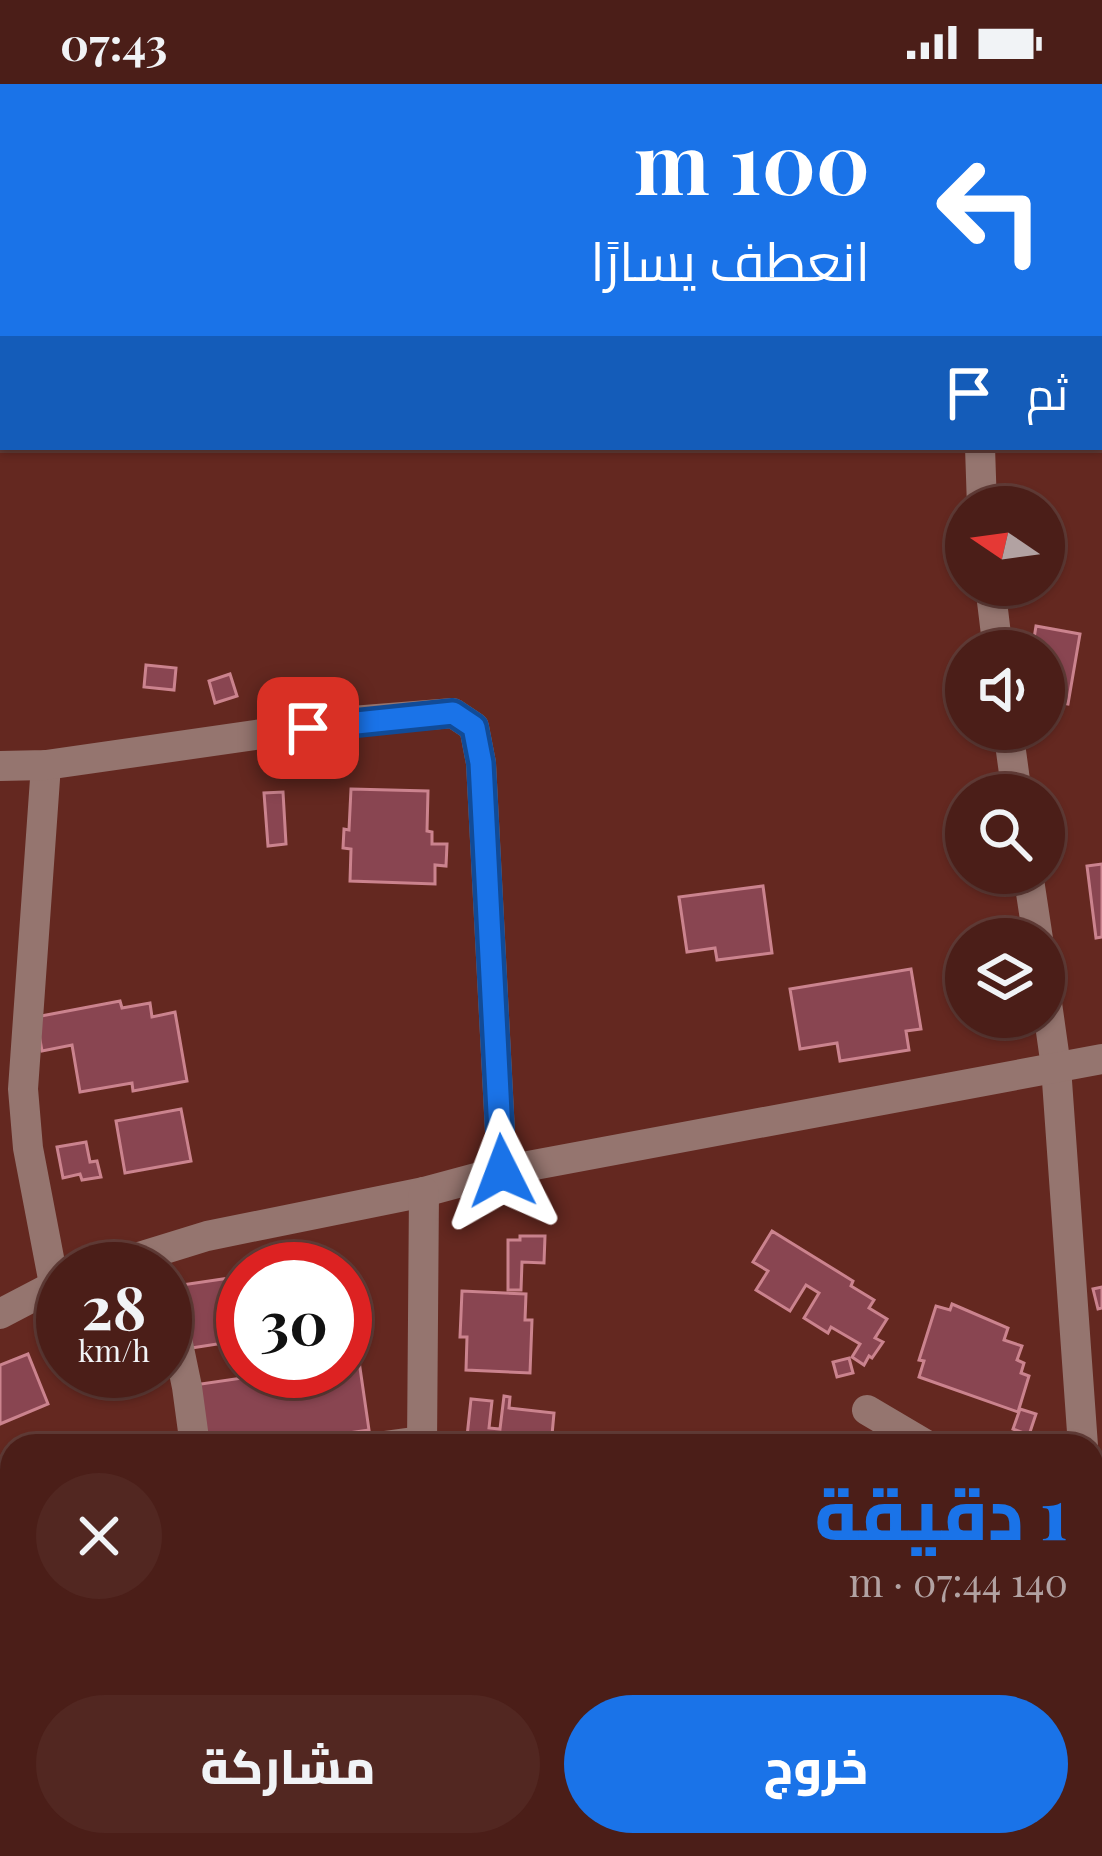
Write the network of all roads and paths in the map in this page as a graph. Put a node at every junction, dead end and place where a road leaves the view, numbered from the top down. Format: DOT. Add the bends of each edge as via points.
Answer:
graph roads {
  1 [pos="980,450"];
  2 [pos="981,486"];
  3 [pos="0,766"];
  4 [pos="46,766"];
  5 [pos="1052,1038"];
  6 [pos="1102,1059"];
  7 [pos="1056,1067"];
  8 [pos="502,1171"];
  9 [pos="424,1192"];
  10 [pos="49,1242"];
  11 [pos="192,1244"];
  12 [pos="36,1294"];
  13 [pos="0,1314"];
  14 [pos="189,1398"];
  15 [pos="866,1410"];
  16 [pos="194,1434"];
  17 [pos="422,1434"];
  18 [pos="907,1434"];
  19 [pos="1083,1434"];
  1 -- 2 [label="street"];
  3 -- 4 [label="street"];
  4 -- 8 [label="street" via="352,721 453,713 474,727"];
  4 -- 10 [label="street" via="23,1089"];
  5 -- 7 [label="street"];
  6 -- 7 [label="street"];
  7 -- 8 [label="street"];
  7 -- 19 [label="street"];
  8 -- 9 [label="street"];
  9 -- 11 [label="street"];
  9 -- 17 [label="street"];
  12 -- 13 [label="street"];
  14 -- 16 [label="street"];
  15 -- 18 [label="street"];
}
